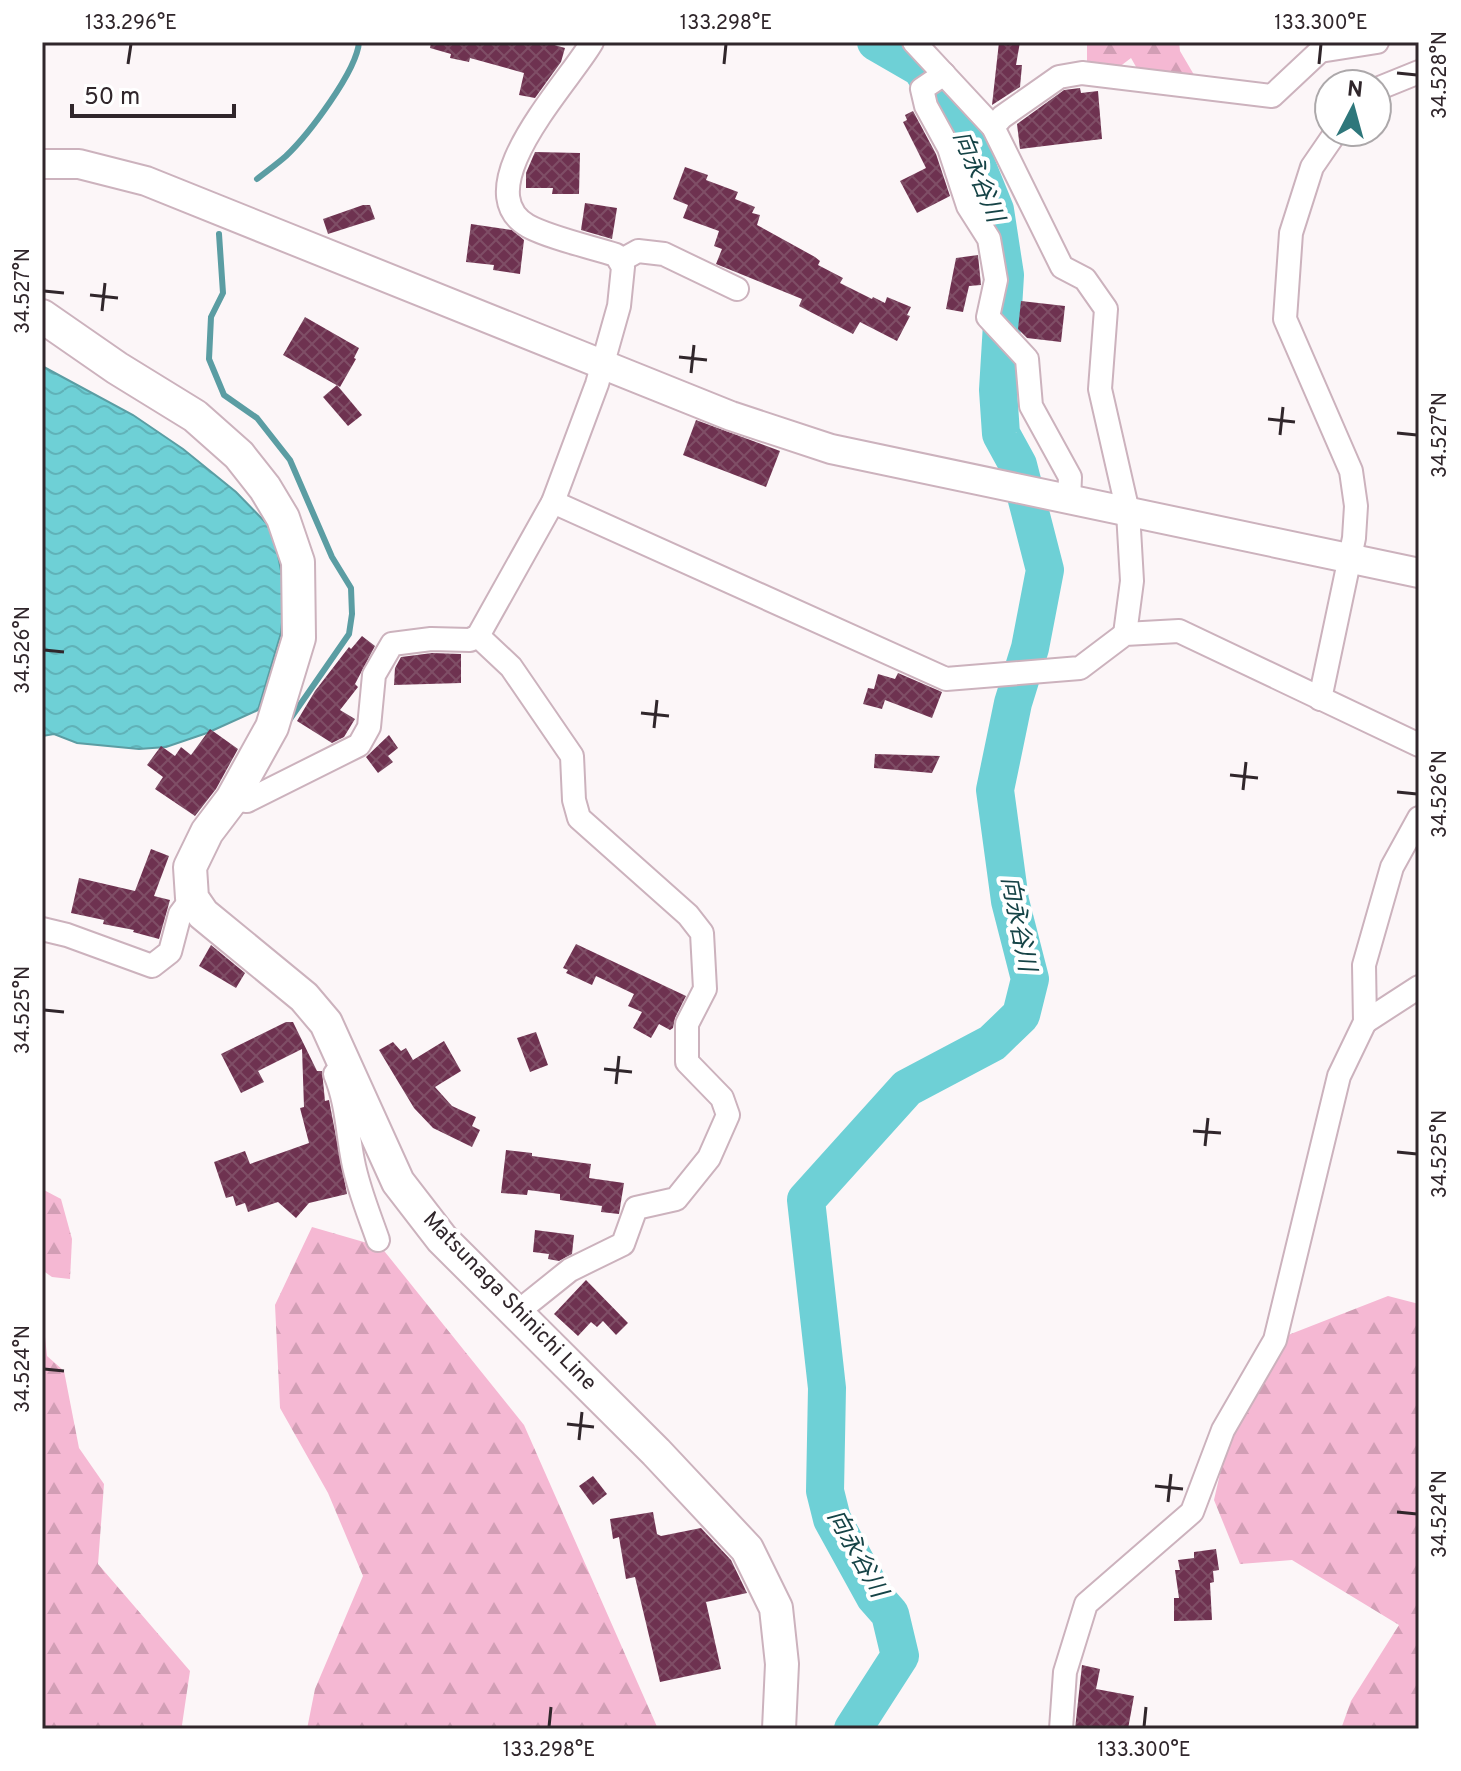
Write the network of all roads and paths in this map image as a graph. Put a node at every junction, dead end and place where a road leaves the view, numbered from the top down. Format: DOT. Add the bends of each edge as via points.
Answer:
graph roads {
  1 [pos="592,42"];
  2 [pos="914,42"];
  3 [pos="1377,42"];
  4 [pos="1419,72"];
  5 [pos="944,74"];
  6 [pos="1393,83"];
  7 [pos="993,127"];
  8 [pos="1325,148"];
  9 [pos="42,164"];
  10 [pos="620,261"];
  11 [pos="737,289"];
  12 [pos="42,316"];
  13 [pos="603,364"];
  14 [pos="1065,500"];
  15 [pos="553,502"];
  16 [pos="1128,512"];
  17 [pos="1349,559"];
  18 [pos="1419,573"];
  19 [pos="1125,634"];
  20 [pos="478,636"];
  21 [pos="1320,699"];
  22 [pos="1419,745"];
  23 [pos="232,799"];
  24 [pos="1419,818"];
  25 [pos="192,898"];
  26 [pos="42,929"];
  27 [pos="1419,987"];
  28 [pos="309,1004"];
  29 [pos="1365,1022"];
  30 [pos="378,1240"];
  31 [pos="515,1314"];
  32 [pos="779,1729"];
  33 [pos="1061,1729"];
  1 -- 10 [label="street" via="522,142 508,193 516,216 530,227 616,255"];
  2 -- 5 [label="street"];
  3 -- 7 [label="street" via="1320,51 1272,96 1082,73 1059,77"];
  4 -- 6 [label="street"];
  5 -- 7 [label="street"];
  5 -- 14 [label="street" via="922,89 926,106 949,148 968,206 989,239 996,280 988,317 1027,359 1031,406 1070,477"];
  7 -- 16 [label="street" via="1062,267 1085,279 1106,309 1100,389"];
  8 -- 17 [label="street" via="1312,167 1291,233 1285,319 1351,471 1356,506"];
  9 -- 13 [label="street" via="79,164 146,181"];
  10 -- 11 [label="street" via="638,251 664,254"];
  10 -- 13 [label="street" via="619,306"];
  12 -- 23 [label="main road" via="195,416 239,455 283,518 298,562 299,638 272,727"];
  13 -- 14 [label="street" via="731,416 831,449"];
  13 -- 15 [label="street"];
  14 -- 16 [label="street"];
  15 -- 19 [label="street" via="946,679 1080,668"];
  15 -- 20 [label="street"];
  16 -- 17 [label="street"];
  16 -- 19 [label="street" via="1132,581"];
  17 -- 18 [label="street"];
  17 -- 21 [label="street"];
  19 -- 21 [label="street" via="1179,631"];
  20 -- 23 [label="street" via="392,644 374,675 369,727 359,745 247,801"];
  20 -- 31 [label="street" via="511,667 572,756 579,818 702,933 705,989 687,1024 687,1062 722,1098 728,1115 709,1158 676,1199 636,1208 623,1244 570,1270"];
  21 -- 22 [label="street"];
  23 -- 25 [label="main road" via="190,867"];
  24 -- 29 [label="street" via="1392,867 1364,965"];
  25 -- 26 [label="street" via="180,914 170,952 152,966"];
  25 -- 28 [label="main road, Matsunaga Shinichi Line" via="203,914"];
  27 -- 29 [label="street"];
  28 -- 30 [label="street" via="303,1011 344,1096 353,1163"];
  28 -- 31 [label="main road, Matsunaga Shinichi Line" via="326,1023 398,1182 442,1239"];
  29 -- 33 [label="street" via="1339,1076 1275,1340 1223,1430 1192,1512 1086,1604 1065,1672"];
  31 -- 32 [label="main road, Matsunaga Shinichi Line" via="747,1549 776,1608 782,1664"];
}
